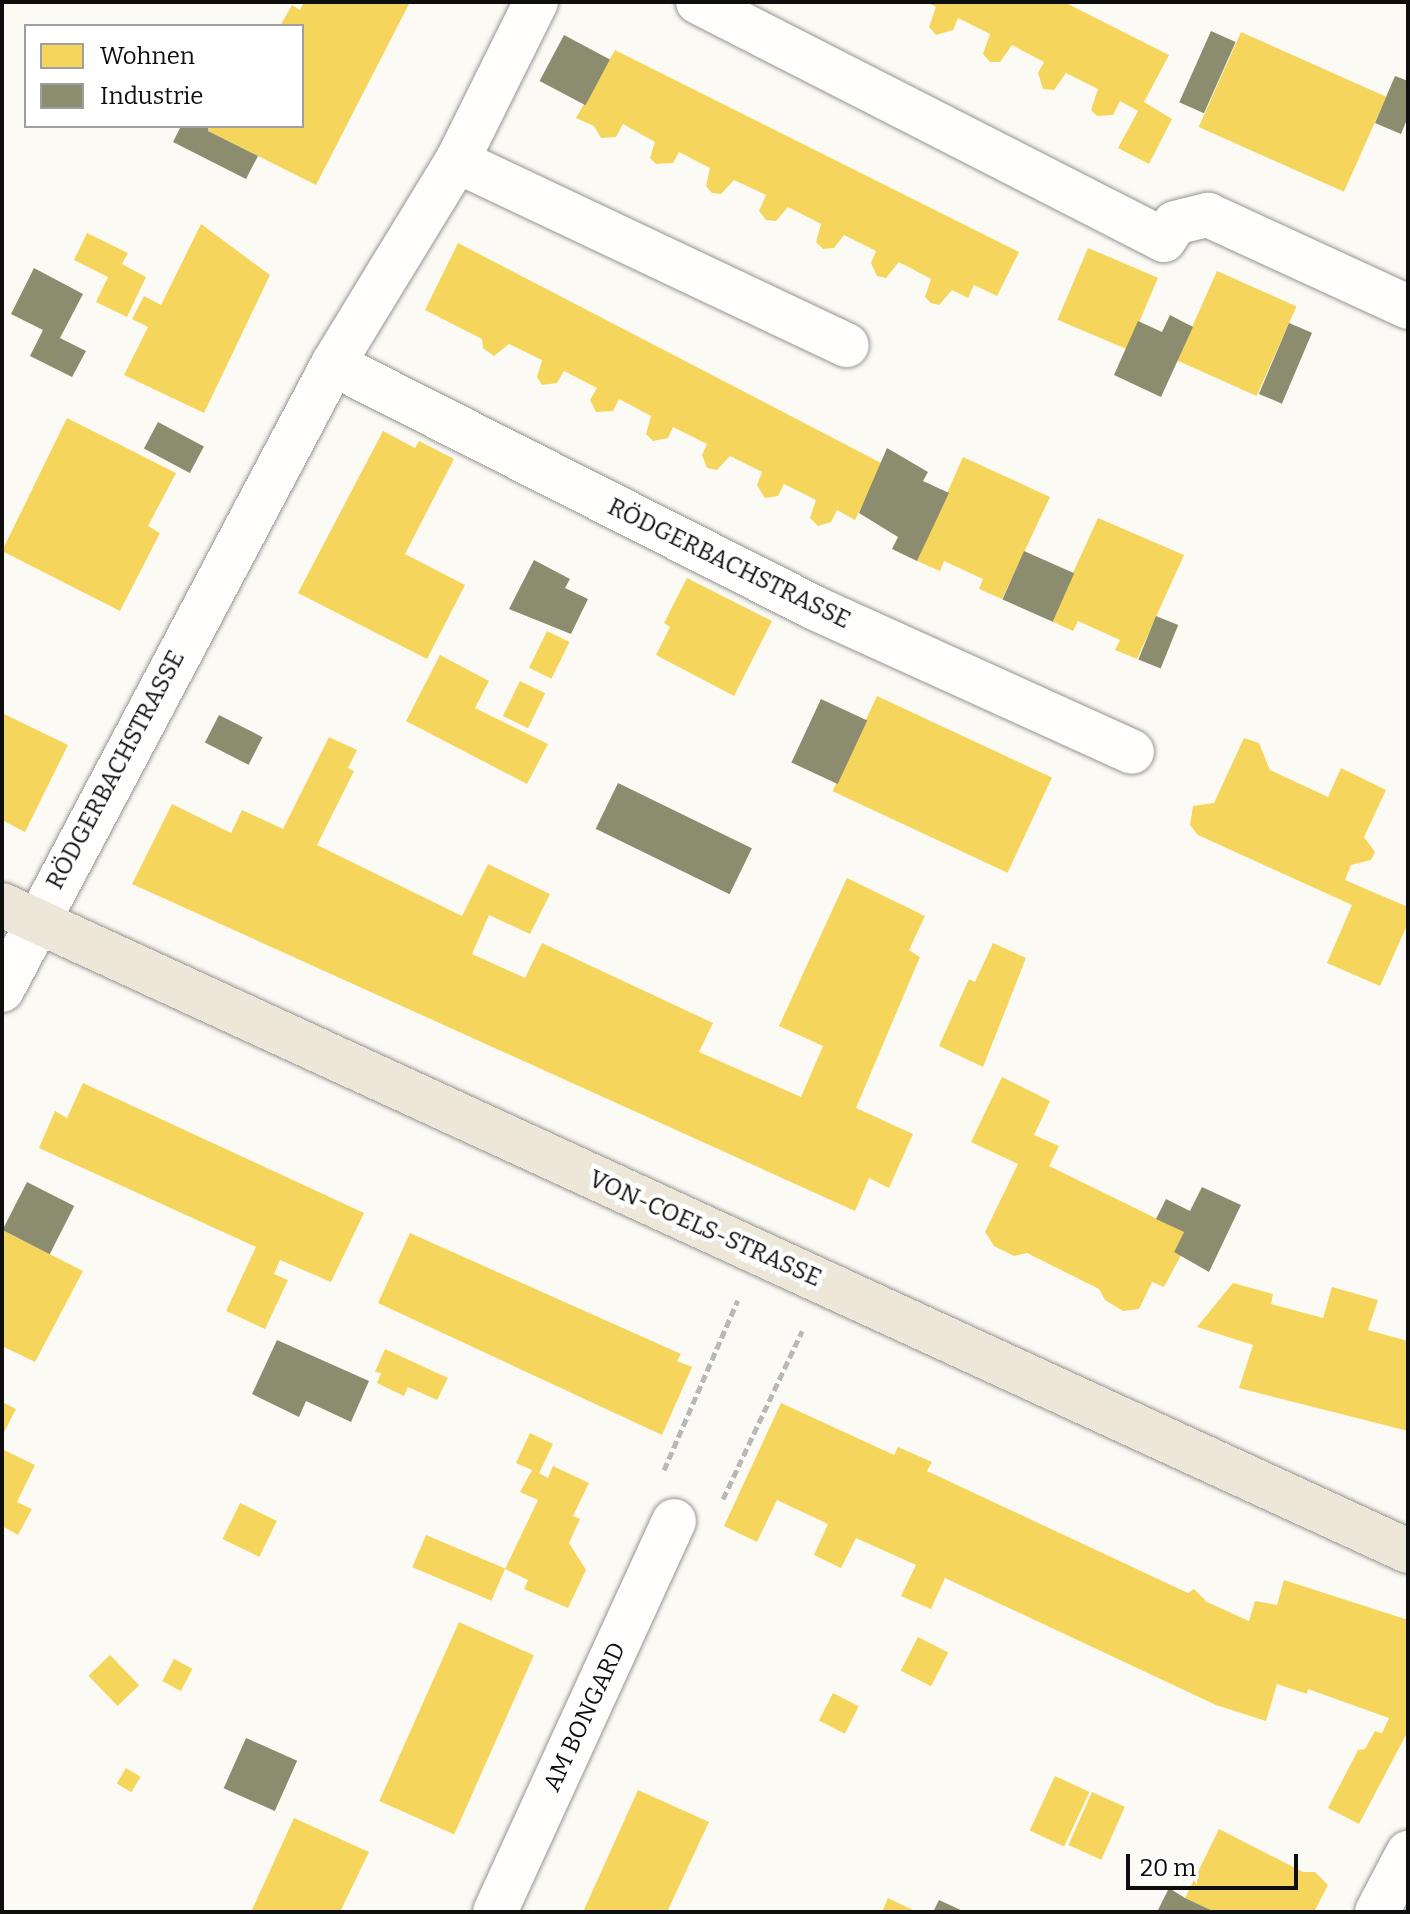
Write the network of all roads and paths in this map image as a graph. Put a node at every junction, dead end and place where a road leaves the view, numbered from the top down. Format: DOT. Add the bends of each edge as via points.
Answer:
graph roads {
  1 [pos="536,2"];
  2 [pos="698,2"];
  3 [pos="457,161"];
  4 [pos="1408,307"];
  5 [pos="847,345"];
  6 [pos="333,364"];
  7 [pos="1132,752"];
  8 [pos="19,913"];
  9 [pos="2,990"];
  10 [pos="758,1255"];
  11 [pos="824,1284"];
  12 [pos="674,1521"];
  13 [pos="1408,1551"];
  14 [pos="1408,1853"];
  15 [pos="495,1912"];
  16 [pos="1377,1912"];
  1 -- 3 [label="street, RÖDGERBACHSTRASSE"];
  2 -- 4 [label="street" via="1164,240 1175,223 1208,215"];
  3 -- 5 [label="street"];
  3 -- 6 [label="street, RÖDGERBACHSTRASSE"];
  6 -- 7 [label="street, RÖDGERBACHSTRASSE" via="815,608"];
  6 -- 8 [label="street, RÖDGERBACHSTRASSE"];
  8 -- 9 [label="street, RÖDGERBACHSTRASSE"];
  8 -- 10 [label="main road, VON-COELS-STRASSE"];
  10 -- 11 [label="main road, VON-COELS-STRASSE"];
  10 -- 12 [label="path" via="657,1486"];
  11 -- 12 [label="path" via="717,1511"];
  11 -- 13 [label="main road, VON-COELS-STRASSE"];
  12 -- 15 [label="street, AM BONGARD"];
  14 -- 16 [label="street"];
}
